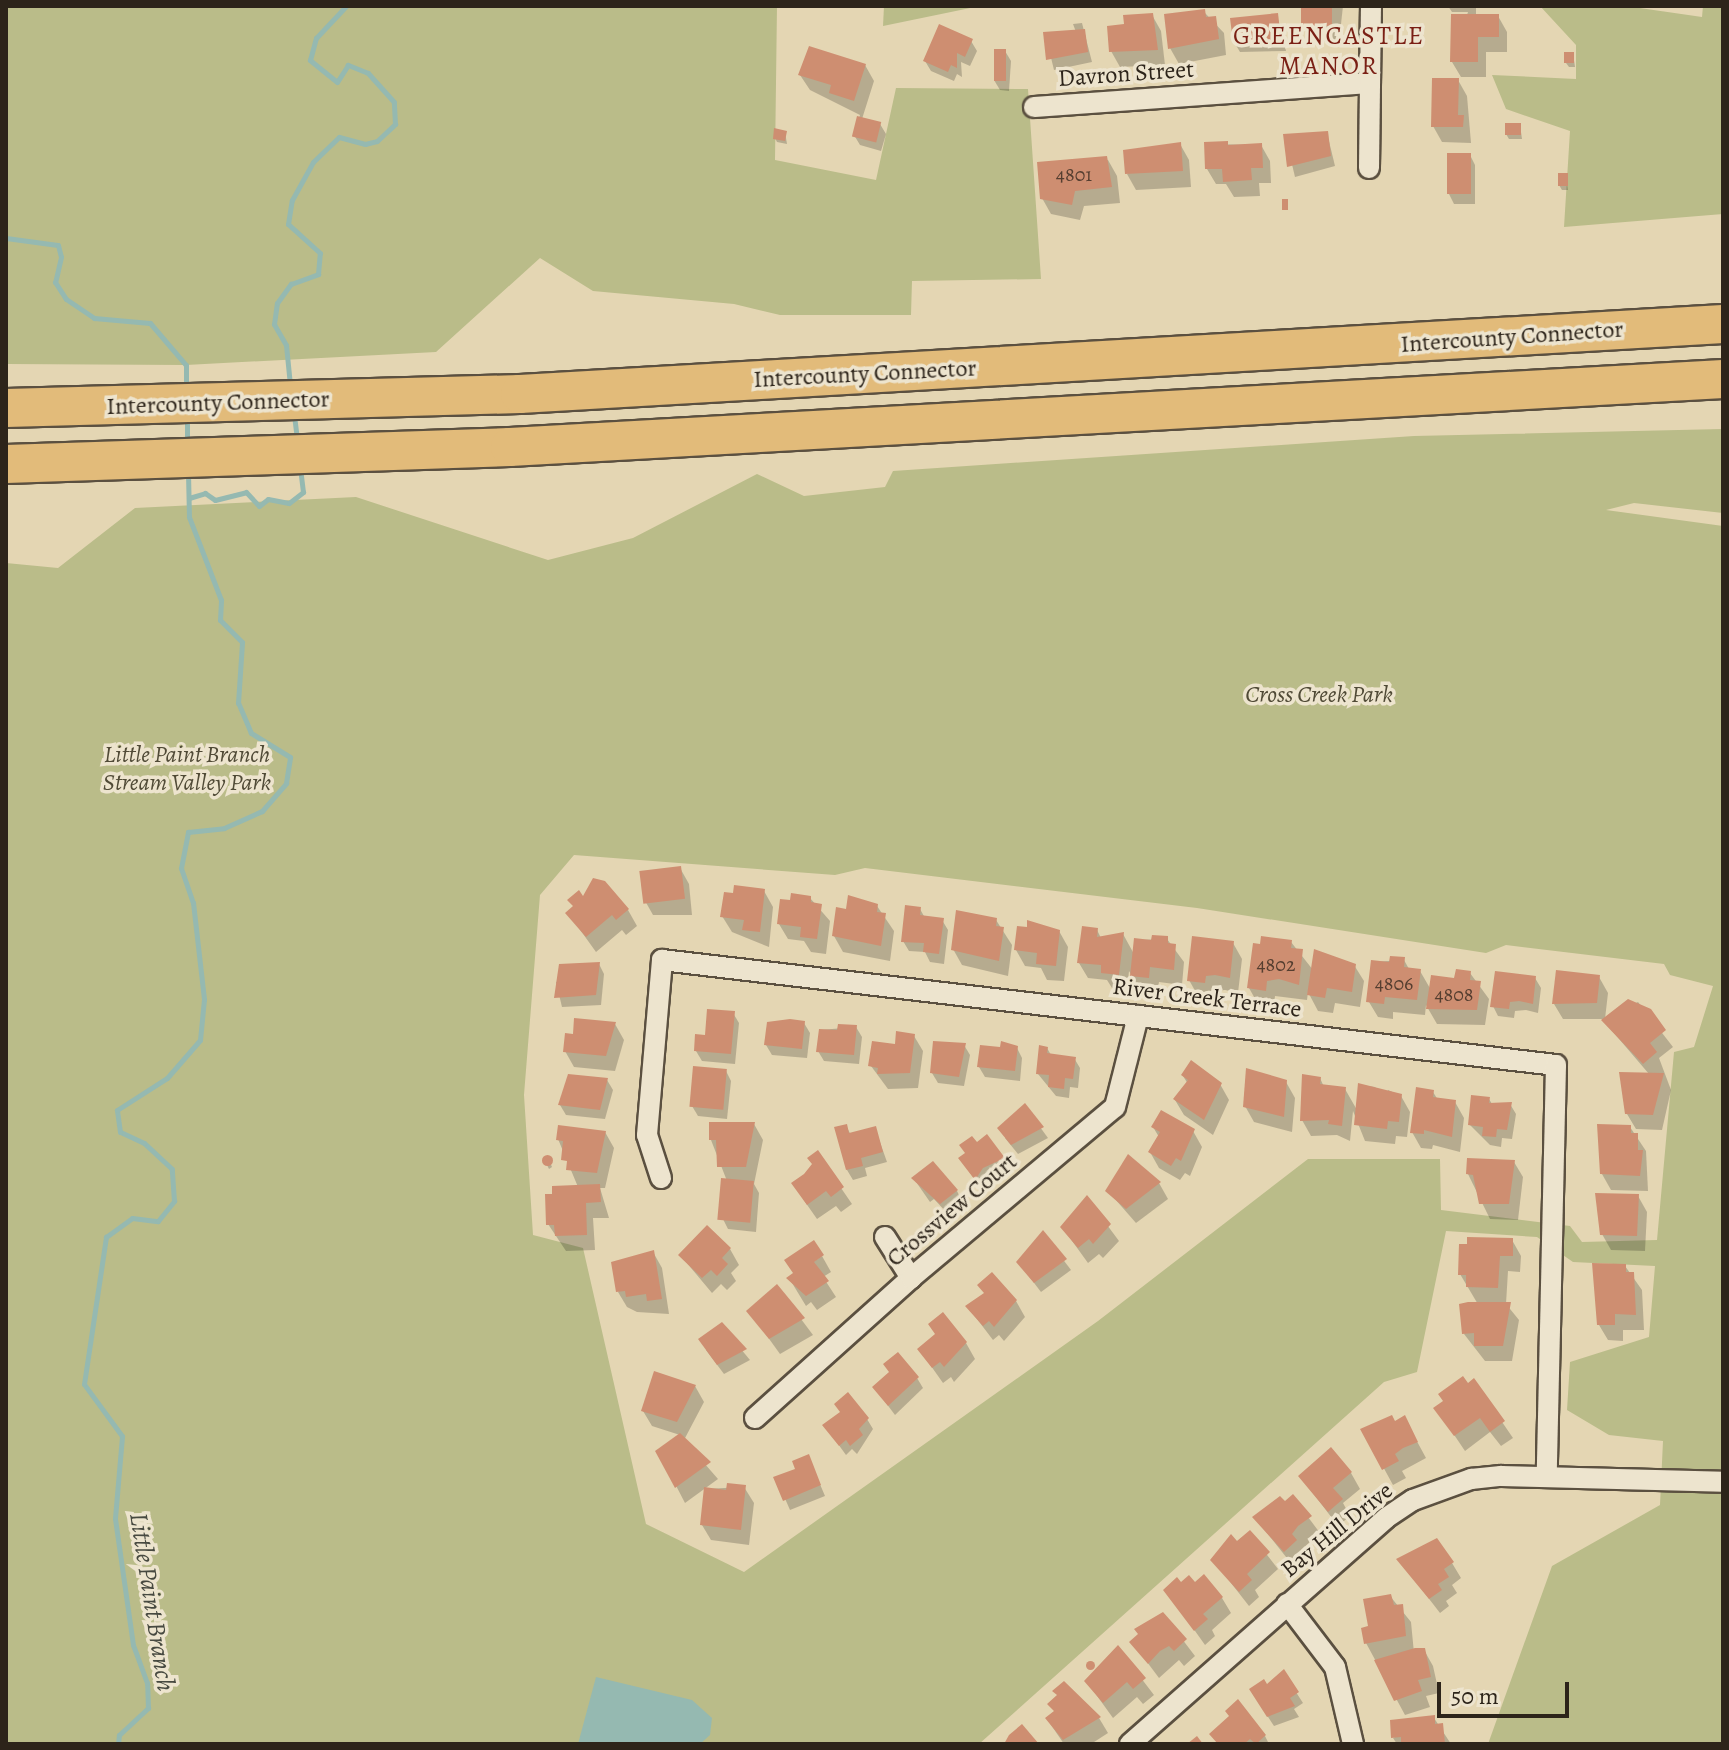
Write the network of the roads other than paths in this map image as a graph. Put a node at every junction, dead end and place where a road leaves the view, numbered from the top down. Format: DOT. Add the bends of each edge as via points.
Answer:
graph roads {
  1 [pos="1371,6"];
  2 [pos="1366,83"];
  3 [pos="1034,107"];
  4 [pos="1369,168"];
  5 [pos="1723,324"];
  6 [pos="1723,379"];
  7 [pos="6,408"];
  8 [pos="6,464"];
  9 [pos="1138,1016"];
  10 [pos="661,1178"];
  11 [pos="885,1237"];
  12 [pos="911,1278"];
  13 [pos="755,1418"];
  14 [pos="1547,1475"];
  15 [pos="1723,1482"];
  16 [pos="1287,1604"];
  17 [pos="1130,1744"];
  18 [pos="1353,1744"];
  1 -- 2 [label="street"];
  2 -- 3 [label="street, Davron Street"];
  2 -- 4 [label="street"];
  5 -- 7 [label="highway, Intercounty Connector" via="520,394"];
  6 -- 8 [label="highway" via="510,447"];
  9 -- 10 [label="street, River Creek Terrace" via="662,960 647,1135"];
  9 -- 12 [label="street, Crossview Court" via="1115,1107"];
  9 -- 14 [label="street, River Creek Terrace" via="1556,1065"];
  11 -- 12 [label="street"];
  12 -- 13 [label="street, Crossview Court"];
  14 -- 15 [label="street, Bay Hill Drive"];
  14 -- 16 [label="street, Bay Hill Drive" via="1471,1479 1413,1500"];
  16 -- 17 [label="street, Bay Hill Drive"];
  16 -- 18 [label="street" via="1335,1667"];
}
